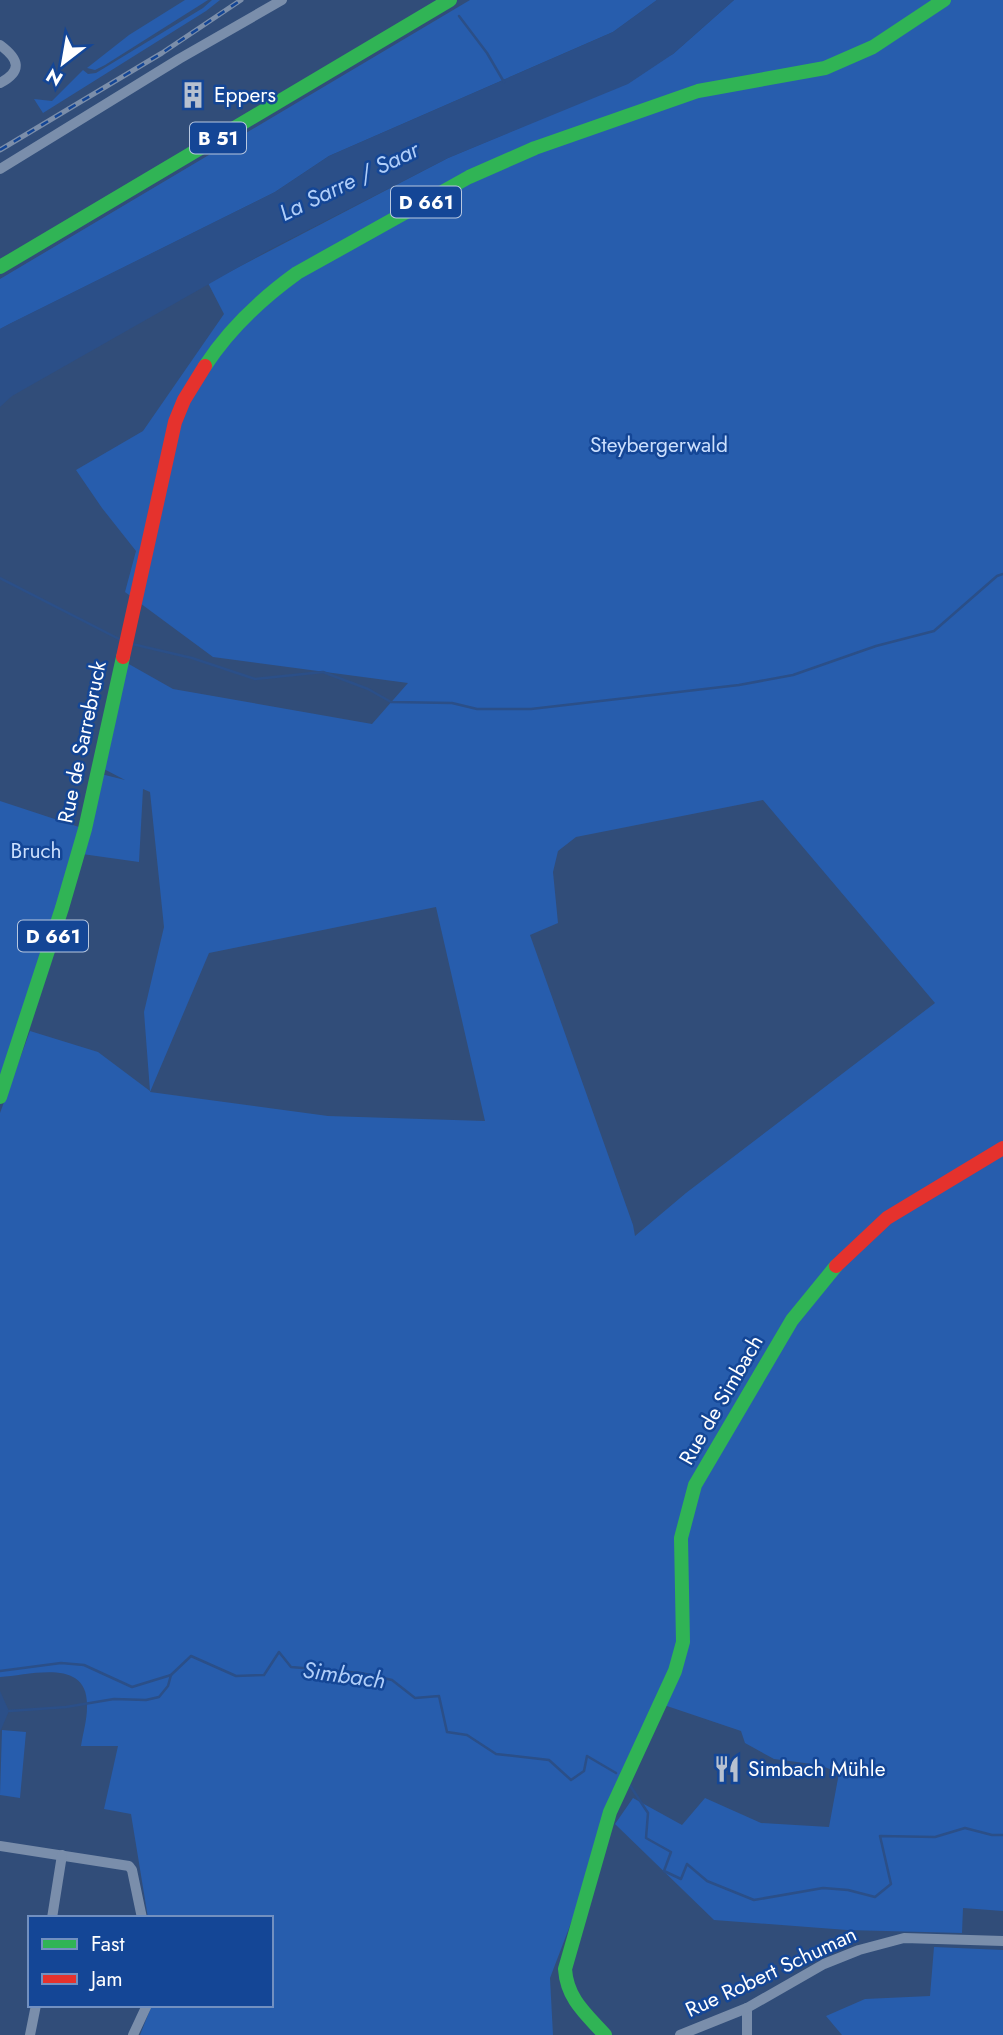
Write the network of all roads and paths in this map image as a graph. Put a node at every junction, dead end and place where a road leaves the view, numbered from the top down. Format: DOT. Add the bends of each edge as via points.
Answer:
graph roads {
  1 [pos="282,0"];
  2 [pos="944,0"];
  3 [pos="444,4"];
  4 [pos="0,45"];
  5 [pos="0,83"];
  6 [pos="0,169"];
  7 [pos="0,267"];
  8 [pos="0,1097"];
  9 [pos="1003,1148"];
  10 [pos="0,1846"];
  11 [pos="62,1855"];
  12 [pos="52,1916"];
  13 [pos="142,1916"];
  14 [pos="1003,1941"];
  15 [pos="36,2007"];
  16 [pos="146,2007"];
  17 [pos="747,2008"];
  18 [pos="30,2035"];
  19 [pos="134,2035"];
  20 [pos="605,2035"];
  21 [pos="680,2035"];
  22 [pos="747,2035"];
  1 -- 6 [label="street"];
  2 -- 8 [label="main road, Rue de Sarrebruck / D 661" via="873,47 825,68 698,91 500,162 316,262 269,293 223,343 189,391 171,435 85,829"];
  3 -- 7 [label="main road, B 51"];
  4 -- 5 [label="street" via="16,65 14,73"];
  9 -- 20 [label="main road, Rue de Simbach" via="887,1218 827,1275 792,1320 695,1485 681,1538 683,1642 660,1706 610,1812 565,1969 567,1991"];
  10 -- 11 [label="street"];
  11 -- 12 [label="street"];
  11 -- 13 [label="street" via="129,1866"];
  14 -- 17 [label="street, Rue Robert Schuman" via="904,1938 881,1944 824,1964"];
  15 -- 18 [label="street"];
  16 -- 19 [label="street"];
  17 -- 21 [label="street, Rue Robert Schuman"];
  17 -- 22 [label="street"];
}
